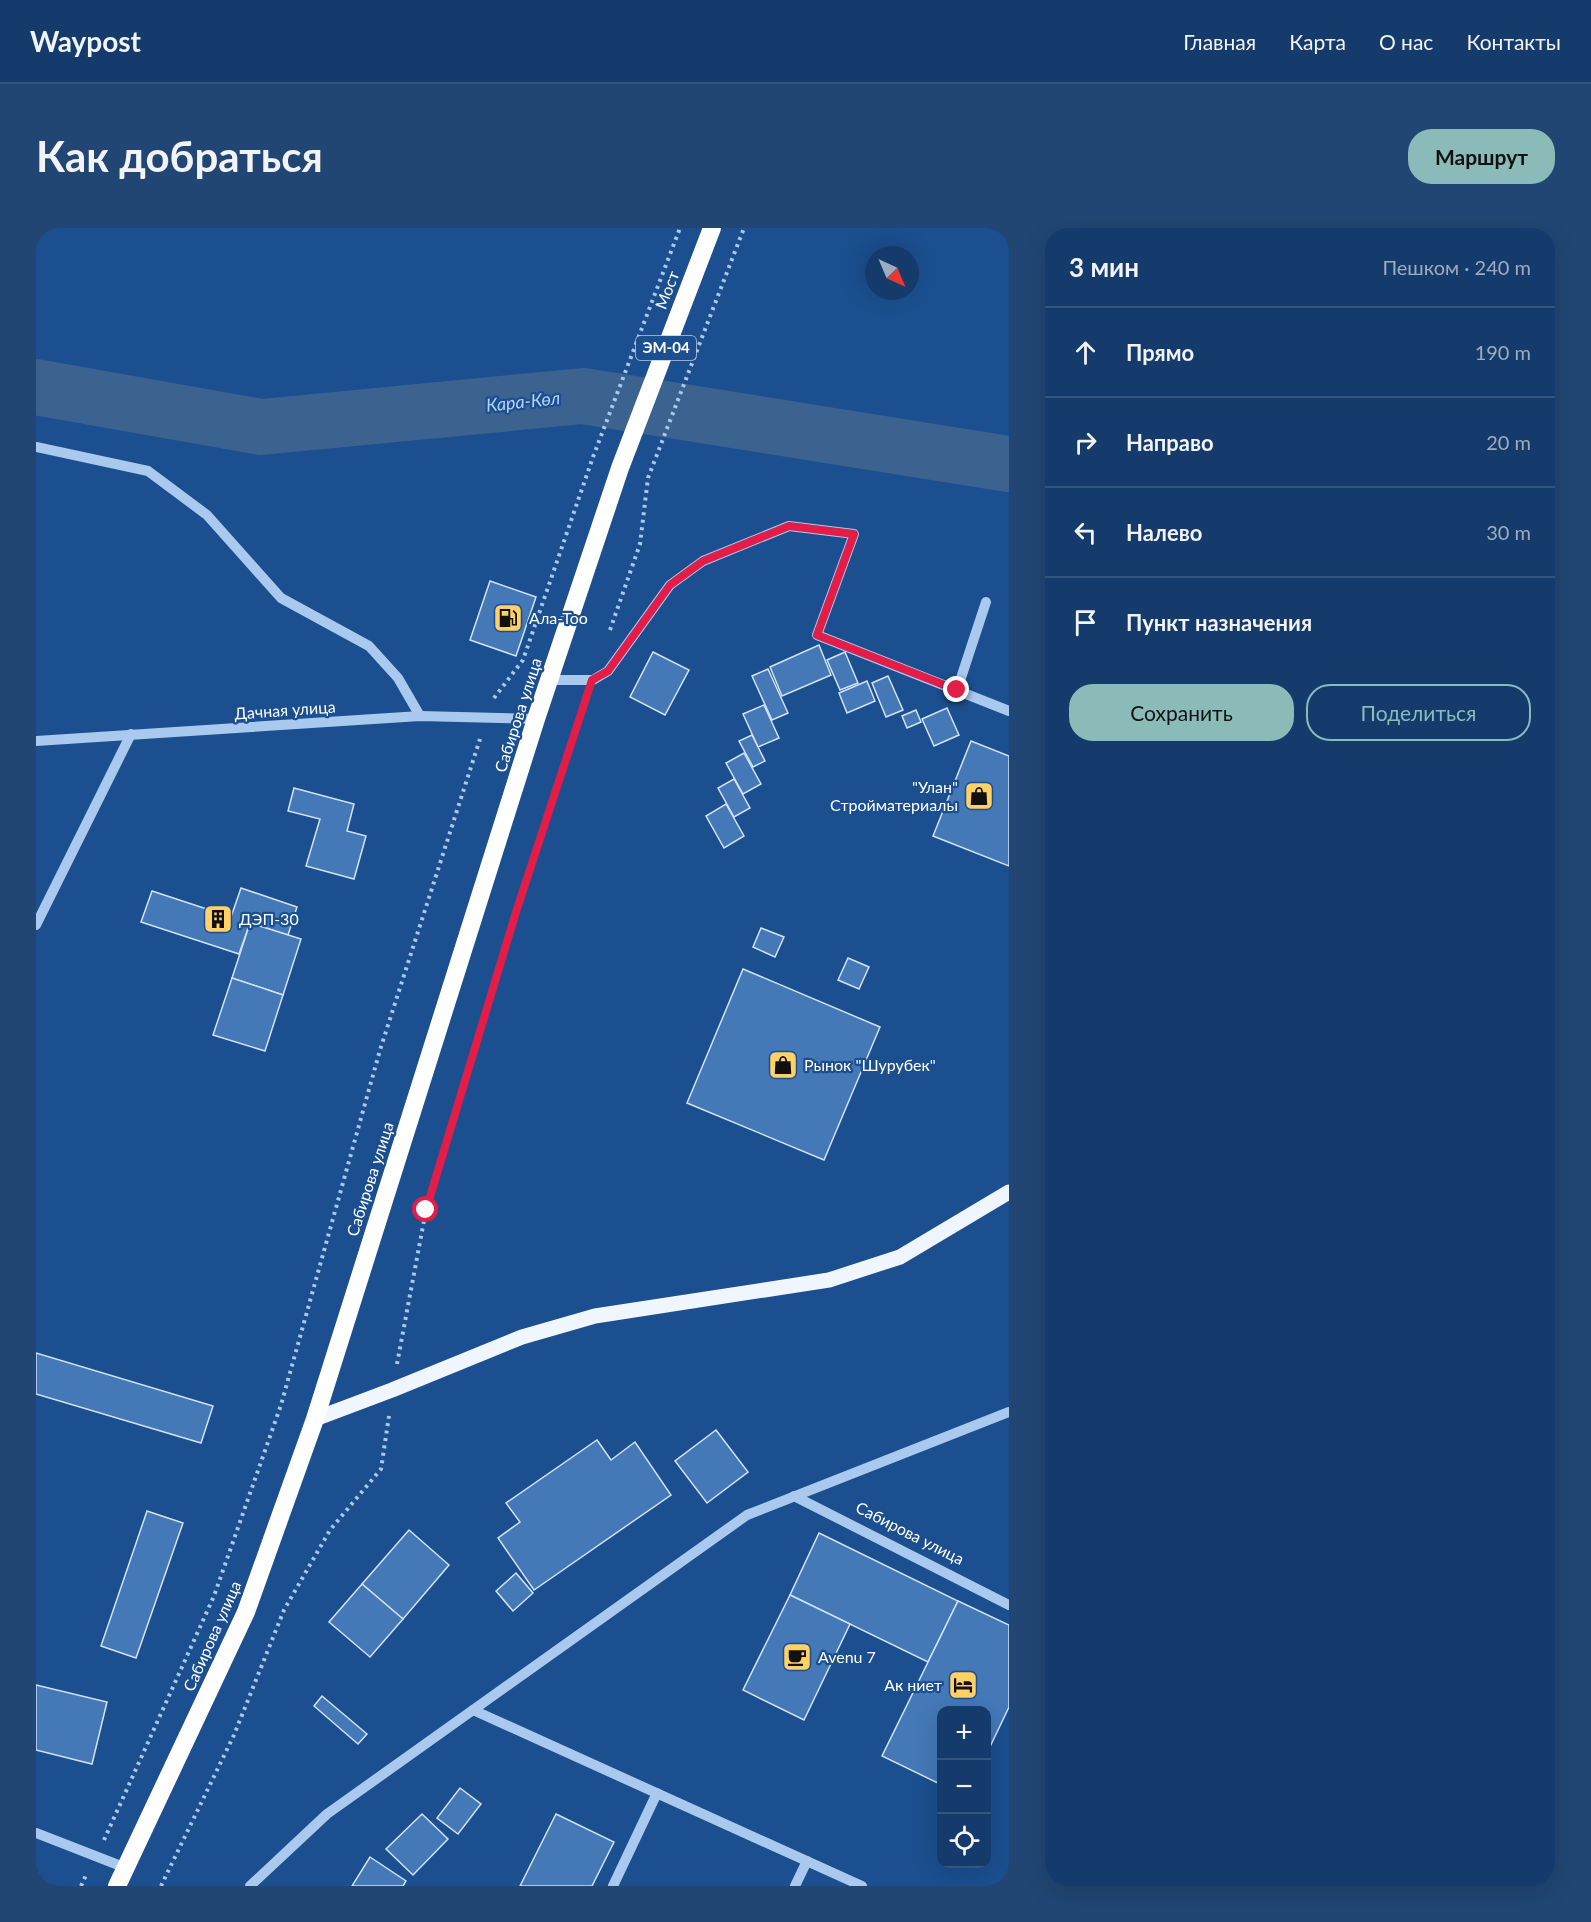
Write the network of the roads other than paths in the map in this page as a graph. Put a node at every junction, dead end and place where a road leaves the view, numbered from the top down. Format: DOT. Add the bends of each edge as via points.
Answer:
graph roads {
  1 [pos="712,228"];
  2 [pos="36,447"];
  3 [pos="620,468"];
  4 [pos="986,603"];
  5 [pos="550,680"];
  6 [pos="957,690"];
  7 [pos="1009,711"];
  8 [pos="420,716"];
  9 [pos="536,719"];
  10 [pos="131,735"];
  11 [pos="36,741"];
  12 [pos="36,924"];
  13 [pos="1009,1192"];
  14 [pos="1009,1412"];
  15 [pos="315,1419"];
  16 [pos="794,1496"];
  17 [pos="1009,1605"];
  18 [pos="473,1710"];
  19 [pos="657,1793"];
  20 [pos="36,1833"];
  21 [pos="807,1861"];
  22 [pos="126,1868"];
  23 [pos="117,1886"];
  24 [pos="250,1886"];
  25 [pos="613,1886"];
  26 [pos="795,1886"];
  27 [pos="862,1886"];
  1 -- 3 [label="highway, Мост / ЭМ-04"];
  2 -- 8 [label="street" via="148,471 207,515 281,598 369,646 398,678"];
  3 -- 5 [label="highway, Сабирова улица / ЭМ-04"];
  4 -- 6 [label="street"];
  5 -- 6 [label="street" via="592,680 608,671 670,585 703,561 789,526 854,534 817,635"];
  5 -- 9 [label="highway, Сабирова улица / ЭМ-04"];
  6 -- 7 [label="street"];
  8 -- 9 [label="street, Дачная улица"];
  8 -- 10 [label="street, Дачная улица"];
  9 -- 15 [label="highway, Сабирова улица / ЭМ-04"];
  10 -- 11 [label="street, Дачная улица"];
  10 -- 12 [label="street"];
  13 -- 15 [label="main road" via="900,1257 829,1280 595,1316 522,1337"];
  14 -- 16 [label="street"];
  15 -- 22 [label="highway, Сабирова улица / ЭМ-04" via="246,1612"];
  16 -- 17 [label="street, Сабирова улица"];
  16 -- 18 [label="street" via="747,1515"];
  18 -- 19 [label="street"];
  18 -- 24 [label="street" via="327,1814"];
  19 -- 21 [label="street"];
  19 -- 25 [label="street"];
  20 -- 22 [label="street"];
  21 -- 26 [label="street"];
  21 -- 27 [label="street"];
  22 -- 23 [label="highway, Сабирова улица / ЭМ-04"];
}
